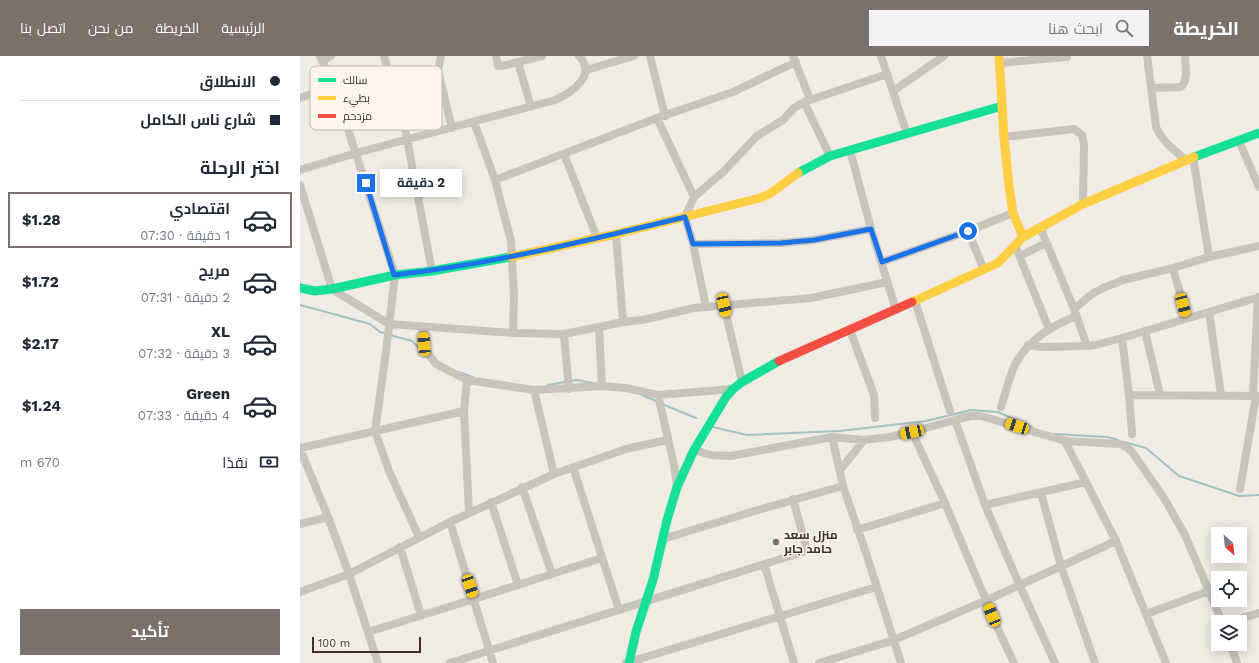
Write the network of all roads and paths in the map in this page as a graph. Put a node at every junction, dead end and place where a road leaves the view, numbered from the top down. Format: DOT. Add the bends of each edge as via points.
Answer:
graph roads {
  1 [pos="331,56"];
  2 [pos="384,56"];
  3 [pos="442,56"];
  4 [pos="496,56"];
  5 [pos="542,56"];
  6 [pos="579,56"];
  7 [pos="634,56"];
  8 [pos="650,56"];
  9 [pos="881,56"];
  10 [pos="944,56"];
  11 [pos="1147,56"];
  12 [pos="1185,56"];
  13 [pos="321,58"];
  14 [pos="1067,58"];
  15 [pos="795,59"];
  16 [pos="999,59"];
  17 [pos="518,62"];
  18 [pos="387,66"];
  19 [pos="439,66"];
  20 [pos="586,70"];
  21 [pos="887,74"];
  22 [pos="442,87"];
  23 [pos="1151,88"];
  24 [pos="893,91"];
  25 [pos="310,94"];
  26 [pos="300,98"];
  27 [pos="807,100"];
  28 [pos="1002,106"];
  29 [pos="531,107"];
  30 [pos="661,117"];
  31 [pos="474,122"];
  32 [pos="452,128"];
  33 [pos="348,130"];
  34 [pos="405,130"];
  35 [pos="907,134"];
  36 [pos="1259,134"];
  37 [pos="1004,137"];
  38 [pos="407,140"];
  39 [pos="1239,141"];
  40 [pos="850,150"];
  41 [pos="356,153"];
  42 [pos="564,154"];
  43 [pos="830,156"];
  44 [pos="1190,159"];
  45 [pos="300,170"];
  46 [pos="495,180"];
  47 [pos="300,185"];
  48 [pos="1259,187"];
  49 [pos="694,196"];
  50 [pos="1082,204"];
  51 [pos="1013,213"];
  52 [pos="685,217"];
  53 [pos="1040,227"];
  54 [pos="871,229"];
  55 [pos="968,231"];
  56 [pos="616,234"];
  57 [pos="1023,236"];
  58 [pos="597,238"];
  59 [pos="1046,243"];
  60 [pos="693,244"];
  61 [pos="1015,245"];
  62 [pos="1259,246"];
  63 [pos="1020,256"];
  64 [pos="513,257"];
  65 [pos="1209,257"];
  66 [pos="882,262"];
  67 [pos="1173,268"];
  68 [pos="984,270"];
  69 [pos="432,271"];
  70 [pos="394,275"];
  71 [pos="887,282"];
  72 [pos="300,288"];
  73 [pos="332,289"];
  74 [pos="1259,297"];
  75 [pos="915,301"];
  76 [pos="724,305"];
  77 [pos="706,307"];
  78 [pos="896,310"];
  79 [pos="1075,312"];
  80 [pos="1209,312"];
  81 [pos="1187,318"];
  82 [pos="623,322"];
  83 [pos="389,324"];
  84 [pos="423,327"];
  85 [pos="599,327"];
  86 [pos="1050,329"];
  87 [pos="850,330"];
  88 [pos="1145,331"];
  89 [pos="513,333"];
  90 [pos="564,334"];
  91 [pos="1122,338"];
  92 [pos="1028,345"];
  93 [pos="1087,346"];
  94 [pos="467,380"];
  95 [pos="742,382"];
  96 [pos="602,386"];
  97 [pos="569,389"];
  98 [pos="733,389"];
  99 [pos="534,390"];
  100 [pos="658,395"];
  101 [pos="1129,395"];
  102 [pos="1160,395"];
  103 [pos="1221,395"];
  104 [pos="1256,396"];
  105 [pos="1001,407"];
  106 [pos="464,411"];
  107 [pos="950,411"];
  108 [pos="875,418"];
  109 [pos="955,420"];
  110 [pos="375,431"];
  111 [pos="912,432"];
  112 [pos="1132,434"];
  113 [pos="832,437"];
  114 [pos="667,440"];
  115 [pos="864,440"];
  116 [pos="1065,441"];
  117 [pos="300,449"];
  118 [pos="694,450"];
  119 [pos="573,467"];
  120 [pos="840,470"];
  121 [pos="554,474"];
  122 [pos="1086,482"];
  123 [pos="843,486"];
  124 [pos="522,487"];
  125 [pos="677,487"];
  126 [pos="1240,489"];
  127 [pos="1041,493"];
  128 [pos="793,499"];
  129 [pos="491,502"];
  130 [pos="944,502"];
  131 [pos="985,506"];
  132 [pos="469,513"];
  133 [pos="328,517"];
  134 [pos="450,522"];
  135 [pos="300,524"];
  136 [pos="858,530"];
  137 [pos="419,537"];
  138 [pos="662,539"];
  139 [pos="1116,541"];
  140 [pos="400,547"];
  141 [pos="602,558"];
  142 [pos="764,564"];
  143 [pos="1062,566"];
  144 [pos="349,574"];
  145 [pos="552,574"];
  146 [pos="1019,584"];
  147 [pos="518,585"];
  148 [pos="876,587"];
  149 [pos="1210,591"];
  150 [pos="300,592"];
  151 [pos="474,599"];
  152 [pos="987,600"];
  153 [pos="646,601"];
  154 [pos="619,610"];
  155 [pos="1259,613"];
  156 [pos="1146,614"];
  157 [pos="421,615"];
  158 [pos="1219,615"];
  159 [pos="780,616"];
  160 [pos="1247,616"];
  161 [pos="368,632"];
  162 [pos="894,640"];
  163 [pos="489,651"];
  164 [pos="1233,651"];
  165 [pos="1011,662"];
  166 [pos="378,663"];
  167 [pos="453,663"];
  168 [pos="493,663"];
  169 [pos="628,663"];
  170 [pos="794,663"];
  171 [pos="819,663"];
  172 [pos="901,663"];
  173 [pos="1055,663"];
  174 [pos="1095,663"];
  175 [pos="1166,663"];
  176 [pos="1237,663"];
  1 -- 13 [label="street"];
  2 -- 18 [label="street"];
  3 -- 19 [label="street"];
  4 -- 17 [label="street" via="498,66"];
  5 -- 17 [label="street"];
  6 -- 20 [label="street"];
  7 -- 20 [label="street"];
  8 -- 30 [label="street"];
  9 -- 21 [label="street"];
  10 -- 24 [label="street"];
  11 -- 23 [label="street"];
  12 -- 23 [label="street" via="1186,78 1181,87"];
  14 -- 16 [label="street"];
  15 -- 27 [label="street"];
  15 -- 30 [label="street" via="733,92"];
  16 -- 28 [label="street"];
  17 -- 29 [label="street"];
  20 -- 29 [label="street" via="584,77 570,92 555,100"];
  21 -- 24 [label="street"];
  21 -- 27 [label="street"];
  22 -- 32 [label="street"];
  23 -- 44 [label="street" via="1159,134"];
  24 -- 35 [label="street"];
  25 -- 26 [label="street"];
  27 -- 43 [label="street"];
  27 -- 49 [label="street" via="794,108 783,120 757,136 723,172"];
  28 -- 35 [label="street"];
  28 -- 37 [label="street"];
  29 -- 31 [label="street"];
  30 -- 42 [label="street"];
  30 -- 49 [label="street"];
  31 -- 32 [label="street"];
  31 -- 46 [label="street"];
  32 -- 38 [label="street"];
  33 -- 41 [label="street"];
  34 -- 38 [label="street"];
  35 -- 40 [label="street"];
  36 -- 39 [label="street"];
  37 -- 50 [label="street" via="1074,129 1082,135"];
  37 -- 51 [label="street"];
  38 -- 41 [label="street"];
  38 -- 69 [label="street"];
  39 -- 44 [label="street"];
  39 -- 48 [label="street"];
  40 -- 43 [label="street"];
  40 -- 54 [label="street"];
  41 -- 45 [label="street"];
  41 -- 70 [label="street"];
  42 -- 46 [label="street"];
  42 -- 58 [label="street"];
  43 -- 52 [label="street" via="804,169 760,198"];
  44 -- 50 [label="street"];
  44 -- 65 [label="street"];
  46 -- 64 [label="street"];
  47 -- 73 [label="street"];
  49 -- 52 [label="street"];
  50 -- 53 [label="street"];
  51 -- 55 [label="street"];
  51 -- 57 [label="street"];
  52 -- 56 [label="street"];
  52 -- 60 [label="street"];
  53 -- 57 [label="street"];
  53 -- 59 [label="street"];
  54 -- 60 [label="street" via="814,240 781,243"];
  54 -- 66 [label="street"];
  55 -- 66 [label="street"];
  55 -- 68 [label="street"];
  56 -- 58 [label="street"];
  56 -- 82 [label="street"];
  57 -- 61 [label="street"];
  58 -- 64 [label="street"];
  59 -- 63 [label="street"];
  59 -- 79 [label="street"];
  60 -- 77 [label="street"];
  61 -- 63 [label="street"];
  61 -- 68 [label="street" via="998,263"];
  62 -- 65 [label="street"];
  63 -- 86 [label="street"];
  64 -- 69 [label="street"];
  64 -- 89 [label="street"];
  65 -- 67 [label="street"];
  66 -- 71 [label="street"];
  67 -- 79 [label="street" via="1123,280 1103,288 1092,294"];
  67 -- 81 [label="street"];
  68 -- 75 [label="street"];
  69 -- 70 [label="street"];
  70 -- 73 [label="street"];
  70 -- 83 [label="street"];
  71 -- 76 [label="street" via="811,298"];
  71 -- 78 [label="street"];
  72 -- 73 [label="street" via="315,291"];
  73 -- 83 [label="street"];
  74 -- 80 [label="street"];
  74 -- 104 [label="street"];
  75 -- 78 [label="street"];
  75 -- 107 [label="street"];
  76 -- 77 [label="street"];
  76 -- 95 [label="street"];
  77 -- 82 [label="street"];
  78 -- 87 [label="street"];
  79 -- 86 [label="street"];
  79 -- 93 [label="street"];
  80 -- 81 [label="street"];
  80 -- 103 [label="street"];
  81 -- 88 [label="street"];
  82 -- 85 [label="street"];
  83 -- 84 [label="street"];
  83 -- 110 [label="street"];
  84 -- 89 [label="street"];
  84 -- 94 [label="street" via="424,344 436,364"];
  85 -- 90 [label="street"];
  85 -- 96 [label="street"];
  86 -- 92 [label="street"];
  87 -- 95 [label="street" via="780,361"];
  87 -- 108 [label="street" via="874,395"];
  88 -- 91 [label="street"];
  88 -- 102 [label="street"];
  89 -- 90 [label="street"];
  90 -- 97 [label="street"];
  91 -- 93 [label="street"];
  91 -- 101 [label="street"];
  92 -- 93 [label="street"];
  92 -- 105 [label="street" via="1014,368"];
  94 -- 99 [label="street"];
  94 -- 106 [label="street"];
  95 -- 98 [label="street"];
  96 -- 97 [label="street"];
  96 -- 100 [label="street"];
  97 -- 99 [label="street"];
  98 -- 100 [label="street"];
  98 -- 118 [label="street"];
  99 -- 121 [label="street"];
  100 -- 114 [label="street"];
  101 -- 102 [label="street"];
  101 -- 112 [label="street"];
  102 -- 103 [label="street"];
  103 -- 104 [label="street"];
  104 -- 126 [label="street"];
  106 -- 110 [label="street"];
  106 -- 132 [label="street"];
  109 -- 111 [label="street"];
  109 -- 116 [label="street" via="971,416 988,417"];
  109 -- 131 [label="street"];
  110 -- 117 [label="street"];
  110 -- 137 [label="street" via="389,471"];
  111 -- 115 [label="street"];
  111 -- 130 [label="street"];
  113 -- 115 [label="street"];
  113 -- 118 [label="street" via="731,456 712,455"];
  113 -- 120 [label="street"];
  114 -- 119 [label="street" via="626,449"];
  114 -- 125 [label="street"];
  115 -- 120 [label="street"];
  116 -- 122 [label="street"];
  116 -- 149 [label="street" via="1120,444 1132,452 1185,534"];
  117 -- 133 [label="street"];
  118 -- 125 [label="street"];
  119 -- 121 [label="street"];
  119 -- 141 [label="street"];
  120 -- 123 [label="street"];
  121 -- 124 [label="street"];
  122 -- 127 [label="street"];
  122 -- 139 [label="street"];
  123 -- 128 [label="street"];
  123 -- 136 [label="street"];
  124 -- 129 [label="street"];
  124 -- 145 [label="street"];
  125 -- 138 [label="street"];
  127 -- 131 [label="street"];
  127 -- 143 [label="street"];
  128 -- 138 [label="street"];
  128 -- 142 [label="street" via="805,550"];
  129 -- 132 [label="street"];
  129 -- 147 [label="street"];
  130 -- 136 [label="street"];
  130 -- 152 [label="street"];
  131 -- 146 [label="street"];
  132 -- 134 [label="street"];
  133 -- 135 [label="street"];
  133 -- 144 [label="street"];
  134 -- 137 [label="street"];
  134 -- 151 [label="street"];
  136 -- 148 [label="street"];
  137 -- 140 [label="street"];
  138 -- 153 [label="street"];
  139 -- 143 [label="street"];
  139 -- 156 [label="street"];
  140 -- 144 [label="street"];
  140 -- 157 [label="street"];
  141 -- 145 [label="street"];
  141 -- 154 [label="street"];
  142 -- 153 [label="street"];
  142 -- 159 [label="street"];
  143 -- 146 [label="street"];
  143 -- 174 [label="street"];
  144 -- 150 [label="street"];
  144 -- 161 [label="street"];
  145 -- 147 [label="street"];
  146 -- 152 [label="street"];
  146 -- 173 [label="street"];
  147 -- 151 [label="street"];
  148 -- 159 [label="street"];
  148 -- 162 [label="street"];
  149 -- 156 [label="street"];
  149 -- 158 [label="street"];
  151 -- 157 [label="street"];
  151 -- 163 [label="street"];
  152 -- 162 [label="street"];
  152 -- 165 [label="street"];
  153 -- 154 [label="street"];
  153 -- 169 [label="street"];
  154 -- 163 [label="street"];
  155 -- 160 [label="street"];
  156 -- 175 [label="street"];
  157 -- 161 [label="street"];
  159 -- 169 [label="street"];
  159 -- 170 [label="street"];
  161 -- 166 [label="street"];
  162 -- 171 [label="street"];
  162 -- 172 [label="street"];
  163 -- 167 [label="street"];
  163 -- 168 [label="street"];
  164 -- 176 [label="street"];
}
